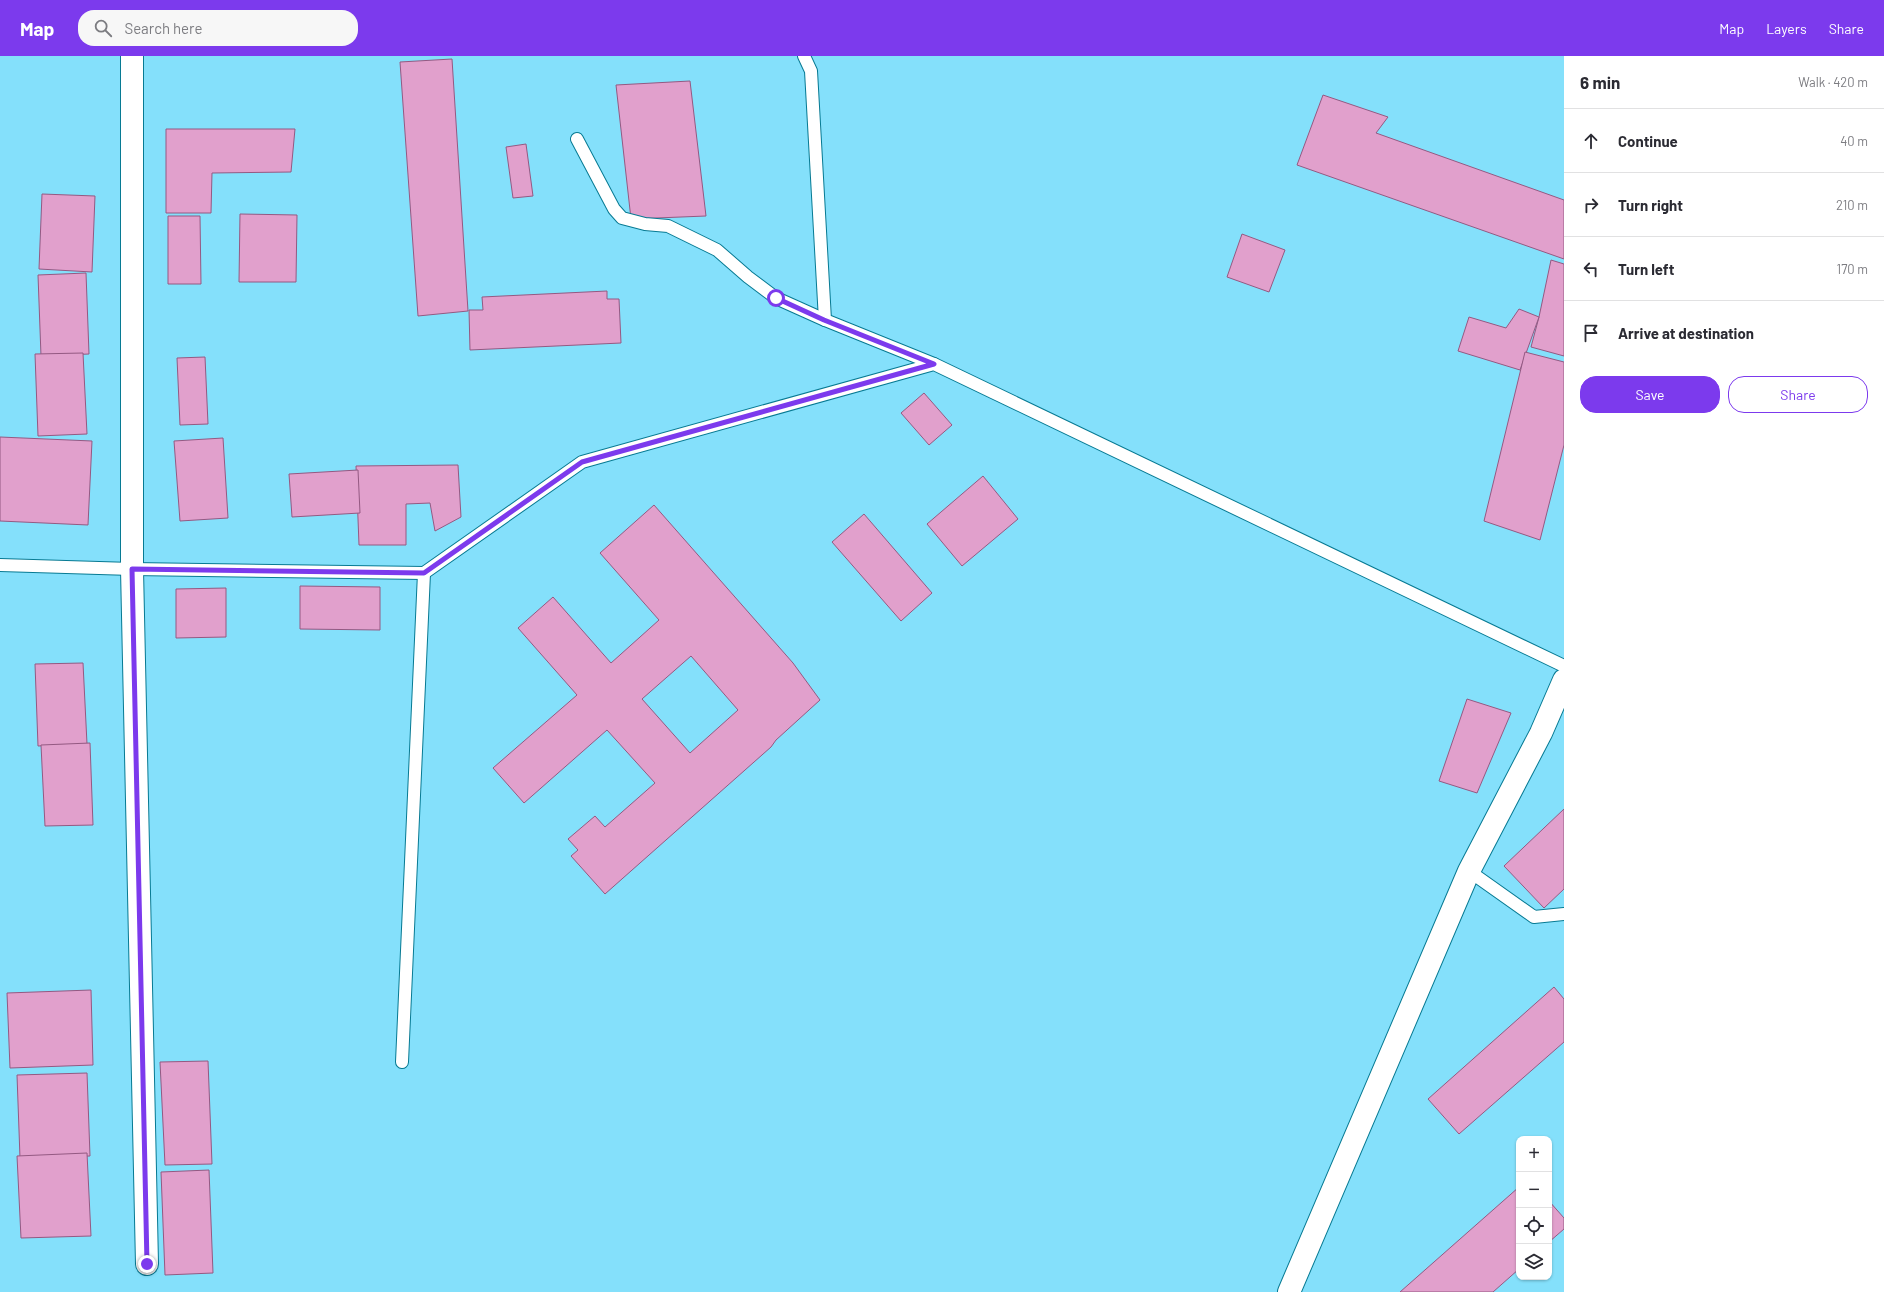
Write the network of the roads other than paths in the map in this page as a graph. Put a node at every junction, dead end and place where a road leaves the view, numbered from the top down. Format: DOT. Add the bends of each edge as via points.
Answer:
graph roads {
  1 [pos="132,56"];
  2 [pos="804,56"];
  3 [pos="577,139"];
  4 [pos="824,320"];
  5 [pos="934,364"];
  6 [pos="0,565"];
  7 [pos="132,569"];
  8 [pos="424,573"];
  9 [pos="1564,666"];
  10 [pos="1564,680"];
  11 [pos="1469,871"];
  12 [pos="1564,914"];
  13 [pos="402,1062"];
  14 [pos="147,1264"];
  15 [pos="1289,1292"];
  1 -- 7 [label="street"];
  2 -- 4 [label="lane" via="811,71"];
  3 -- 4 [label="lane" via="614,209 622,218 668,226 717,250 776,298"];
  4 -- 5 [label="lane"];
  5 -- 8 [label="lane" via="582,462"];
  5 -- 9 [label="lane"];
  6 -- 7 [label="lane"];
  7 -- 8 [label="lane"];
  7 -- 14 [label="street"];
  8 -- 13 [label="lane"];
  10 -- 11 [label="street" via="1541,734"];
  11 -- 12 [label="lane" via="1534,917"];
  11 -- 15 [label="street"];
}
